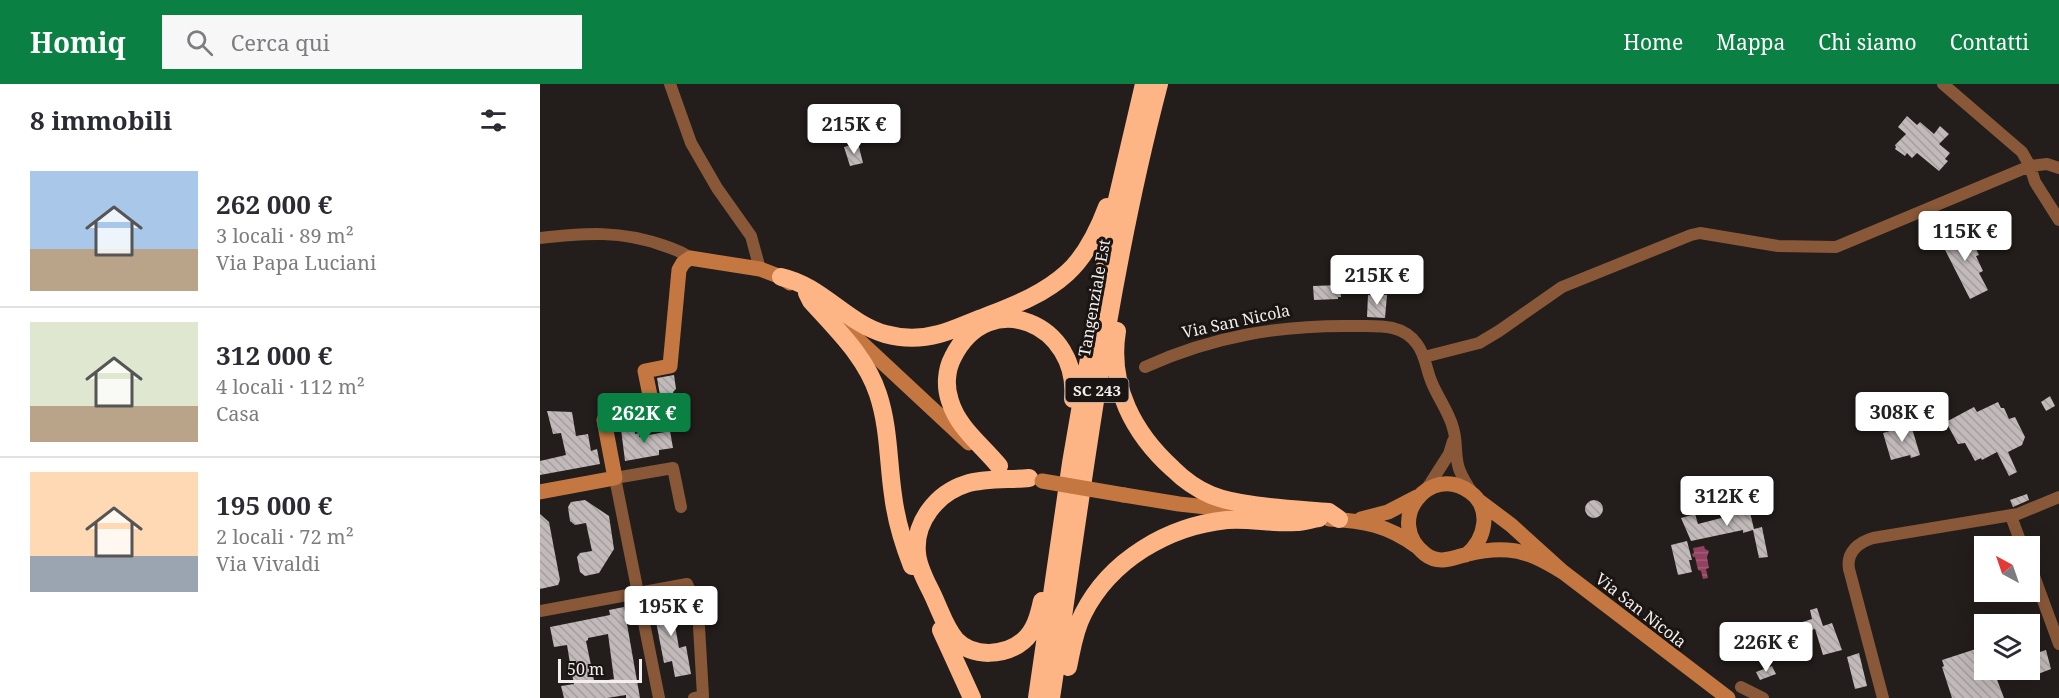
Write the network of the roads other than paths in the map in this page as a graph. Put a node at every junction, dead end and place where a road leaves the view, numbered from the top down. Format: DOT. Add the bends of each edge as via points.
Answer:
graph roads {
  1 [pos="670,84"];
  2 [pos="1144,84"];
  3 [pos="1159,84"];
  4 [pos="1943,84"];
  5 [pos="1134,126"];
  6 [pos="2031,166"];
  7 [pos="2059,168"];
  8 [pos="1129,214"];
  9 [pos="2059,220"];
  10 [pos="540,237"];
  11 [pos="690,258"];
  12 [pos="760,269"];
  13 [pos="782,277"];
  14 [pos="807,293"];
  15 [pos="1424,357"];
  16 [pos="1144,367"];
  17 [pos="1454,431"];
  18 [pos="1071,463"];
  19 [pos="999,466"];
  20 [pos="615,478"];
  21 [pos="1035,480"];
  22 [pos="540,492"];
  23 [pos="1422,493"];
  24 [pos="2059,496"];
  25 [pos="1476,497"];
  26 [pos="681,507"];
  27 [pos="2011,516"];
  28 [pos="1064,518"];
  29 [pos="1319,518"];
  30 [pos="1347,520"];
  31 [pos="2018,536"];
  32 [pos="1416,546"];
  33 [pos="1466,555"];
  34 [pos="1563,572"];
  35 [pos="638,592"];
  36 [pos="2040,592"];
  37 [pos="540,611"];
  38 [pos="2059,644"];
  39 [pos="1741,687"];
  40 [pos="699,697"];
  41 [pos="659,698"];
  42 [pos="972,698"];
  43 [pos="1037,698"];
  44 [pos="1051,698"];
  45 [pos="1061,698"];
  46 [pos="1728,698"];
  47 [pos="1764,698"];
  48 [pos="1883,698"];
  1 -- 12 [label="street" via="691,143 751,236"];
  2 -- 5 [label="highway, Tangenziale Est / SC 243"];
  3 -- 8 [label="highway, Tangenziale Est / SC 243"];
  4 -- 6 [label="street" via="2022,152"];
  5 -- 13 [label="highway" via="1127,137 1103,218 1075,266 1044,291 1014,304 939,334 895,337 853,319 810,287"];
  5 -- 18 [label="highway, Tangenziale Est / SC 243" via="1115,208"];
  6 -- 7 [label="street" via="2047,164"];
  6 -- 9 [label="street" via="2035,182"];
  6 -- 15 [label="street" via="1836,247 1778,246 1700,233 1691,235 1562,287 1479,343"];
  8 -- 30 [label="highway" via="1130,252 1116,339 1117,365 1129,416 1142,438 1176,472 1212,496 1329,512"];
  8 -- 44 [label="highway, Tangenziale Est / SC 243" via="1096,396"];
  10 -- 11 [label="street" via="617,233 651,241"];
  11 -- 12 [label="street"];
  11 -- 20 [label="street" via="679,270 670,366 645,371 652,410 604,420"];
  12 -- 13 [label="street"];
  13 -- 14 [label="street"];
  14 -- 19 [label="street" via="971,445"];
  14 -- 42 [label="highway" via="855,349 878,393 887,431 898,524 917,580"];
  15 -- 16 [label="street, Via San Nicola" via="1417,344 1389,326 1321,325 1255,333 1180,351"];
  15 -- 17 [label="street, Via San Nicola"];
  17 -- 23 [label="street" via="1449,454"];
  17 -- 25 [label="street, Via San Nicola" via="1458,465"];
  18 -- 19 [label="highway" via="1073,370 1065,353 1040,328 1022,320 1003,319 970,333 950,363 946,382 957,418"];
  18 -- 28 [label="highway, Tangenziale Est / SC 243"];
  19 -- 21 [label="street"];
  20 -- 22 [label="street"];
  20 -- 26 [label="street" via="673,468"];
  20 -- 35 [label="street"];
  21 -- 28 [label="highway" via="964,484 928,510 917,554 948,629 957,641 985,653 1012,648 1024,640 1040,612 1056,534"];
  21 -- 29 [label="street, bridge" via="1179,504"];
  23 -- 25 [label="street, Via San Nicola" via="1449,484"];
  23 -- 30 [label="street, Via San Nicola" via="1388,512"];
  23 -- 32 [label="street" via="1408,519"];
  24 -- 27 [label="street"];
  25 -- 33 [label="street, Via San Nicola" via="1484,526 1481,538"];
  25 -- 34 [label="street, Via San Nicola"];
  27 -- 31 [label="street"];
  27 -- 48 [label="street" via="1873,538 1854,549 1849,569"];
  28 -- 43 [label="highway, Tangenziale Est / SC 243"];
  29 -- 30 [label="street"];
  29 -- 45 [label="highway" via="1296,522 1210,522 1171,534 1133,555 1103,584 1082,615"];
  30 -- 32 [label="street, Via San Nicola" via="1385,528"];
  32 -- 33 [label="street, Via San Nicola" via="1435,560 1455,560"];
  33 -- 34 [label="street, Via San Nicola" via="1516,551"];
  34 -- 46 [label="street, Via San Nicola"];
  35 -- 37 [label="street"];
  35 -- 40 [label="street" via="687,584 698,609"];
  35 -- 41 [label="street"];
  36 -- 38 [label="street"];
  39 -- 47 [label="street"];
}
